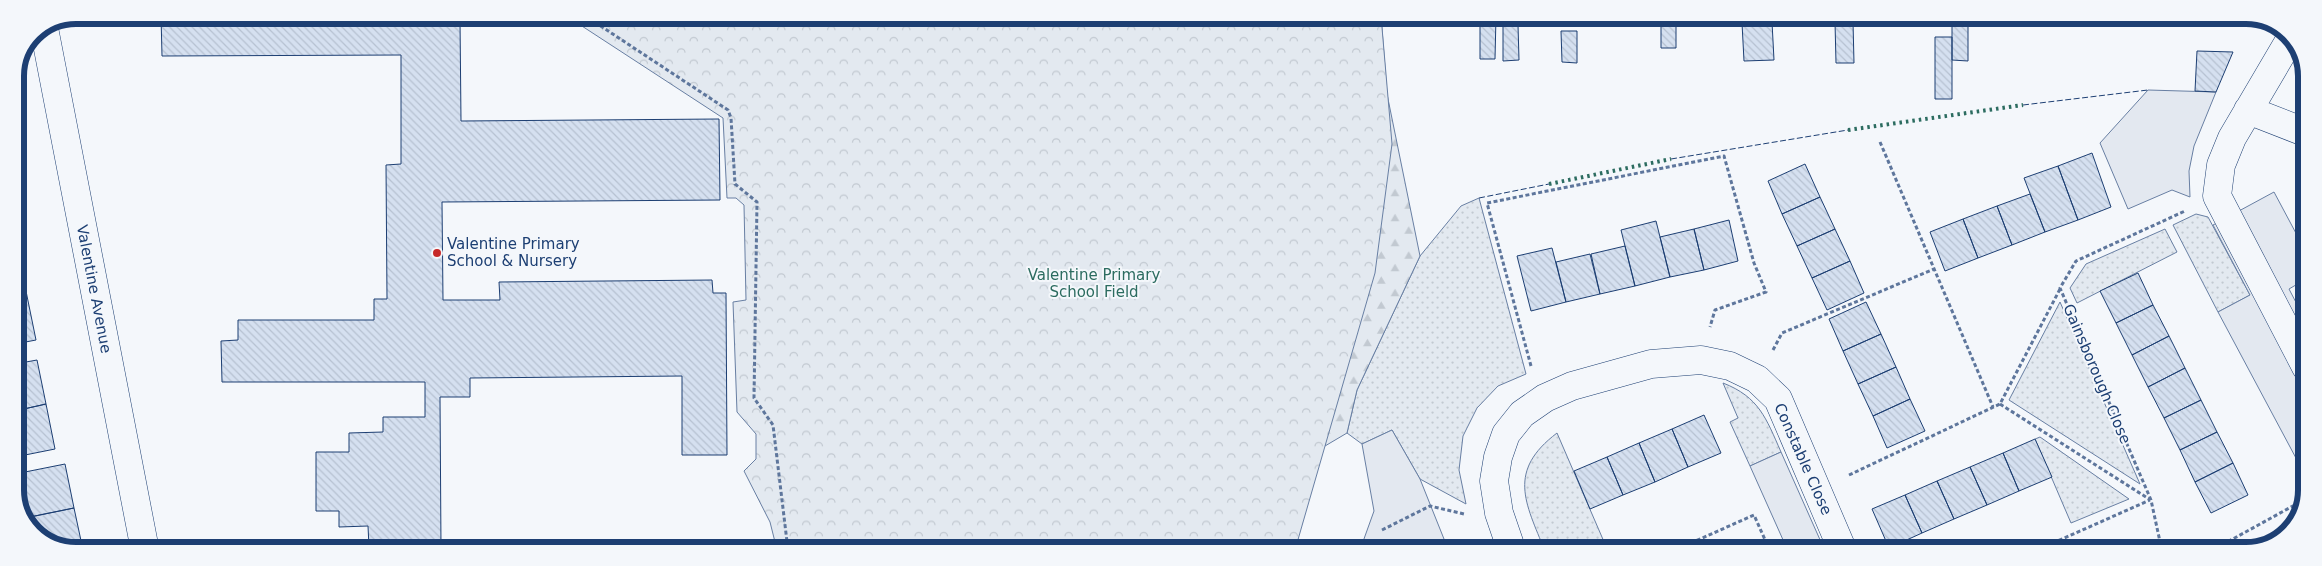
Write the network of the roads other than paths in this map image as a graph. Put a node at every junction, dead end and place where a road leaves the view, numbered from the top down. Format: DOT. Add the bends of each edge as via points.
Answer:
graph roads {
  1 [pos="45,34"];
  2 [pos="2287,44"];
  3 [pos="2248,110"];
  4 [pos="2298,129"];
  5 [pos="2298,352"];
  6 [pos="142,542"];
  7 [pos="1509,542"];
  8 [pos="1839,542"];
  1 -- 6 [label="street, Valentine Avenue"];
  2 -- 3 [label="street"];
  3 -- 4 [label="street"];
  3 -- 5 [label="street" via="2222,165 2217,196"];
  7 -- 8 [label="street, Constable Close" via="1494,481 1506,434 1522,414 1540,401 1572,386 1651,364 1701,360 1730,366 1757,379 1778,399"];
}
